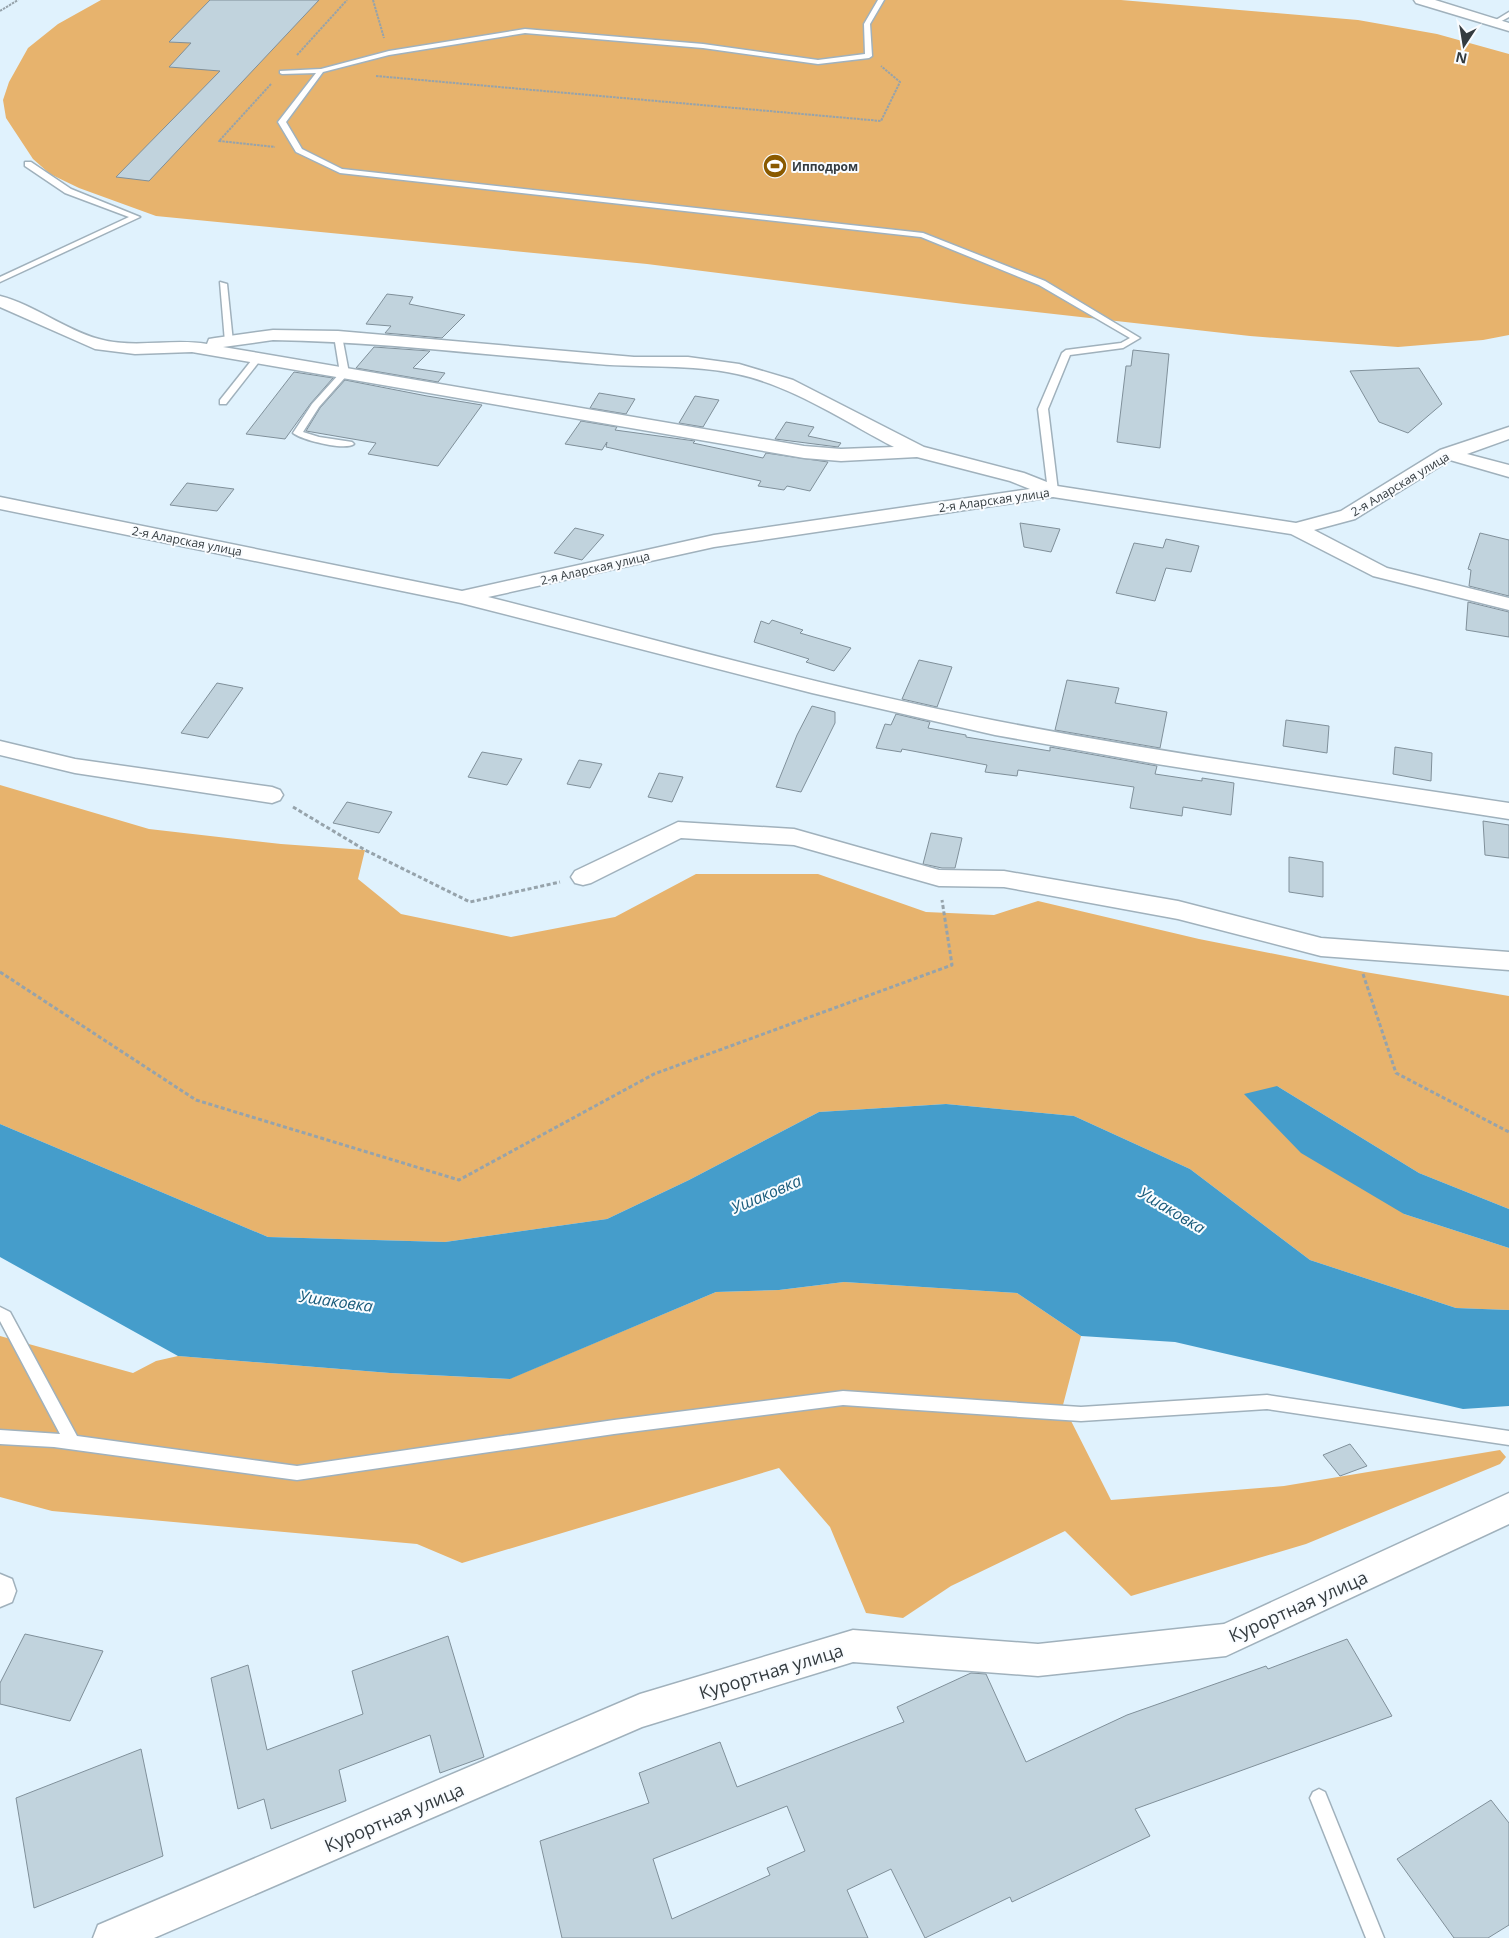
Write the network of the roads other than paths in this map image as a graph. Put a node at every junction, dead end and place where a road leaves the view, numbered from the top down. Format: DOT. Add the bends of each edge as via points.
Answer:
graph roads {
  1 [pos="881,0"];
  2 [pos="1421,0"];
  3 [pos="1509,14"];
  4 [pos="1494,23"];
  5 [pos="1509,28"];
  6 [pos="321,71"];
  7 [pos="282,72"];
  8 [pos="28,164"];
  9 [pos="0,280"];
  10 [pos="223,284"];
  11 [pos="0,301"];
  12 [pos="338,336"];
  13 [pos="229,342"];
  14 [pos="192,347"];
  15 [pos="258,358"];
  16 [pos="345,372"];
  17 [pos="223,402"];
  18 [pos="1509,433"];
  19 [pos="349,444"];
  20 [pos="917,450"];
  21 [pos="1447,454"];
  22 [pos="1509,471"];
  23 [pos="1053,491"];
  24 [pos="0,503"];
  25 [pos="1296,529"];
  26 [pos="462,597"];
  27 [pos="1509,604"];
  28 [pos="0,748"];
  29 [pos="272,795"];
  30 [pos="1509,810"];
  31 [pos="583,877"];
  32 [pos="1509,961"];
  33 [pos="0,1313"];
  34 [pos="0,1438"];
  35 [pos="1509,1438"];
  36 [pos="72,1442"];
  37 [pos="1509,1508"];
  38 [pos="1319,1798"];
  39 [pos="111,1938"];
  40 [pos="1375,1938"];
  1 -- 6 [label="lane" via="867,24 868,56 818,62 703,46 525,31 389,53"];
  2 -- 4 [label="street"];
  3 -- 4 [label="lane"];
  4 -- 5 [label="street"];
  6 -- 7 [label="lane"];
  6 -- 23 [label="lane" via="282,122 299,150 340,171 923,235 1042,283 1136,338 1123,345 1066,353 1043,409"];
  8 -- 9 [label="lane" via="68,191 136,217"];
  10 -- 13 [label="lane"];
  11 -- 14 [label="street" via="95,344 135,349"];
  12 -- 13 [label="street" via="273,335"];
  12 -- 16 [label="lane"];
  12 -- 20 [label="street" via="739,368 787,384"];
  13 -- 14 [label="street"];
  14 -- 15 [label="street"];
  15 -- 16 [label="street"];
  15 -- 17 [label="lane"];
  16 -- 19 [label="lane" via="315,406 298,433 318,440"];
  16 -- 20 [label="street" via="804,452 841,455"];
  18 -- 21 [label="street, 2-я Аларская улица"];
  20 -- 23 [label="street" via="1017,477"];
  21 -- 22 [label="street"];
  21 -- 25 [label="street, 2-я Аларская улица" via="1348,515"];
  23 -- 25 [label="street, 2-я Аларская улица"];
  23 -- 26 [label="street, 2-я Аларская улица" via="714,541"];
  24 -- 26 [label="street, 2-я Аларская улица"];
  25 -- 27 [label="street" via="1380,572"];
  26 -- 30 [label="street, 2-я Аларская улица" via="812,686 995,728 1157,757"];
  28 -- 29 [label="street" via="75,766"];
  31 -- 32 [label="street" via="678,830 794,837 939,878 1014,881 1178,910 1321,947"];
  33 -- 36 [label="lane" via="5,1316"];
  34 -- 36 [label="lane"];
  35 -- 36 [label="lane" via="1267,1402 1081,1414 842,1398 297,1473"];
  37 -- 39 [label="street, Курортная улица" via="1226,1640 1038,1660 853,1646 659,1705"];
  38 -- 40 [label="lane"];
}
